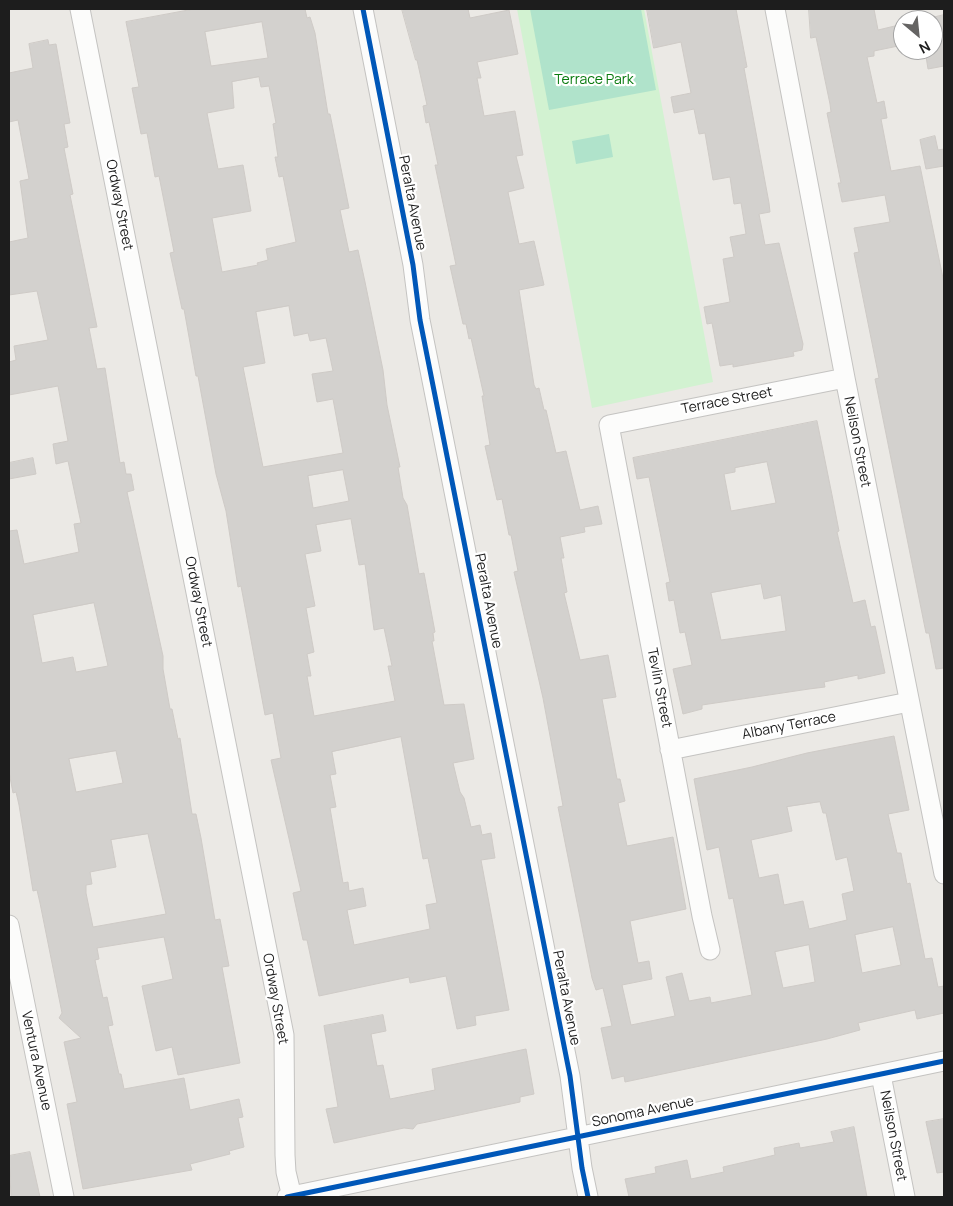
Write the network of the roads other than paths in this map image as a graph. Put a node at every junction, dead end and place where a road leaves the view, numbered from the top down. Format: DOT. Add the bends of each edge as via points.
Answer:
graph roads {
  1 [pos="80,9"];
  2 [pos="362,9"];
  3 [pos="775,9"];
  4 [pos="845,378"];
  5 [pos="610,425"];
  6 [pos="909,702"];
  7 [pos="670,750"];
  8 [pos="944,874"];
  9 [pos="9,925"];
  10 [pos="710,950"];
  11 [pos="14,984"];
  12 [pos="944,1061"];
  13 [pos="881,1075"];
  14 [pos="578,1136"];
  15 [pos="64,1197"];
  16 [pos="290,1197"];
  17 [pos="588,1197"];
  18 [pos="905,1197"];
  1 -- 16 [label="street, Ordway Street" via="284,1036 285,1154"];
  2 -- 14 [label="street, Peralta Avenue" via="413,265 420,320 570,1076"];
  3 -- 4 [label="street, Neilson Street"];
  4 -- 5 [label="street, Terrace Street"];
  4 -- 6 [label="street, Neilson Street"];
  5 -- 7 [label="street, Tevlin Street"];
  6 -- 7 [label="street, Albany Terrace"];
  6 -- 8 [label="street, Neilson Street"];
  7 -- 10 [label="street, Tevlin Street"];
  9 -- 11 [label="street, Ventura Avenue"];
  11 -- 15 [label="street, Ventura Avenue"];
  12 -- 13 [label="street, Sonoma Avenue"];
  13 -- 14 [label="street, Sonoma Avenue"];
  13 -- 18 [label="street, Neilson Street"];
  14 -- 16 [label="street, Sonoma Avenue"];
  14 -- 17 [label="street, Peralta Avenue"];
}
